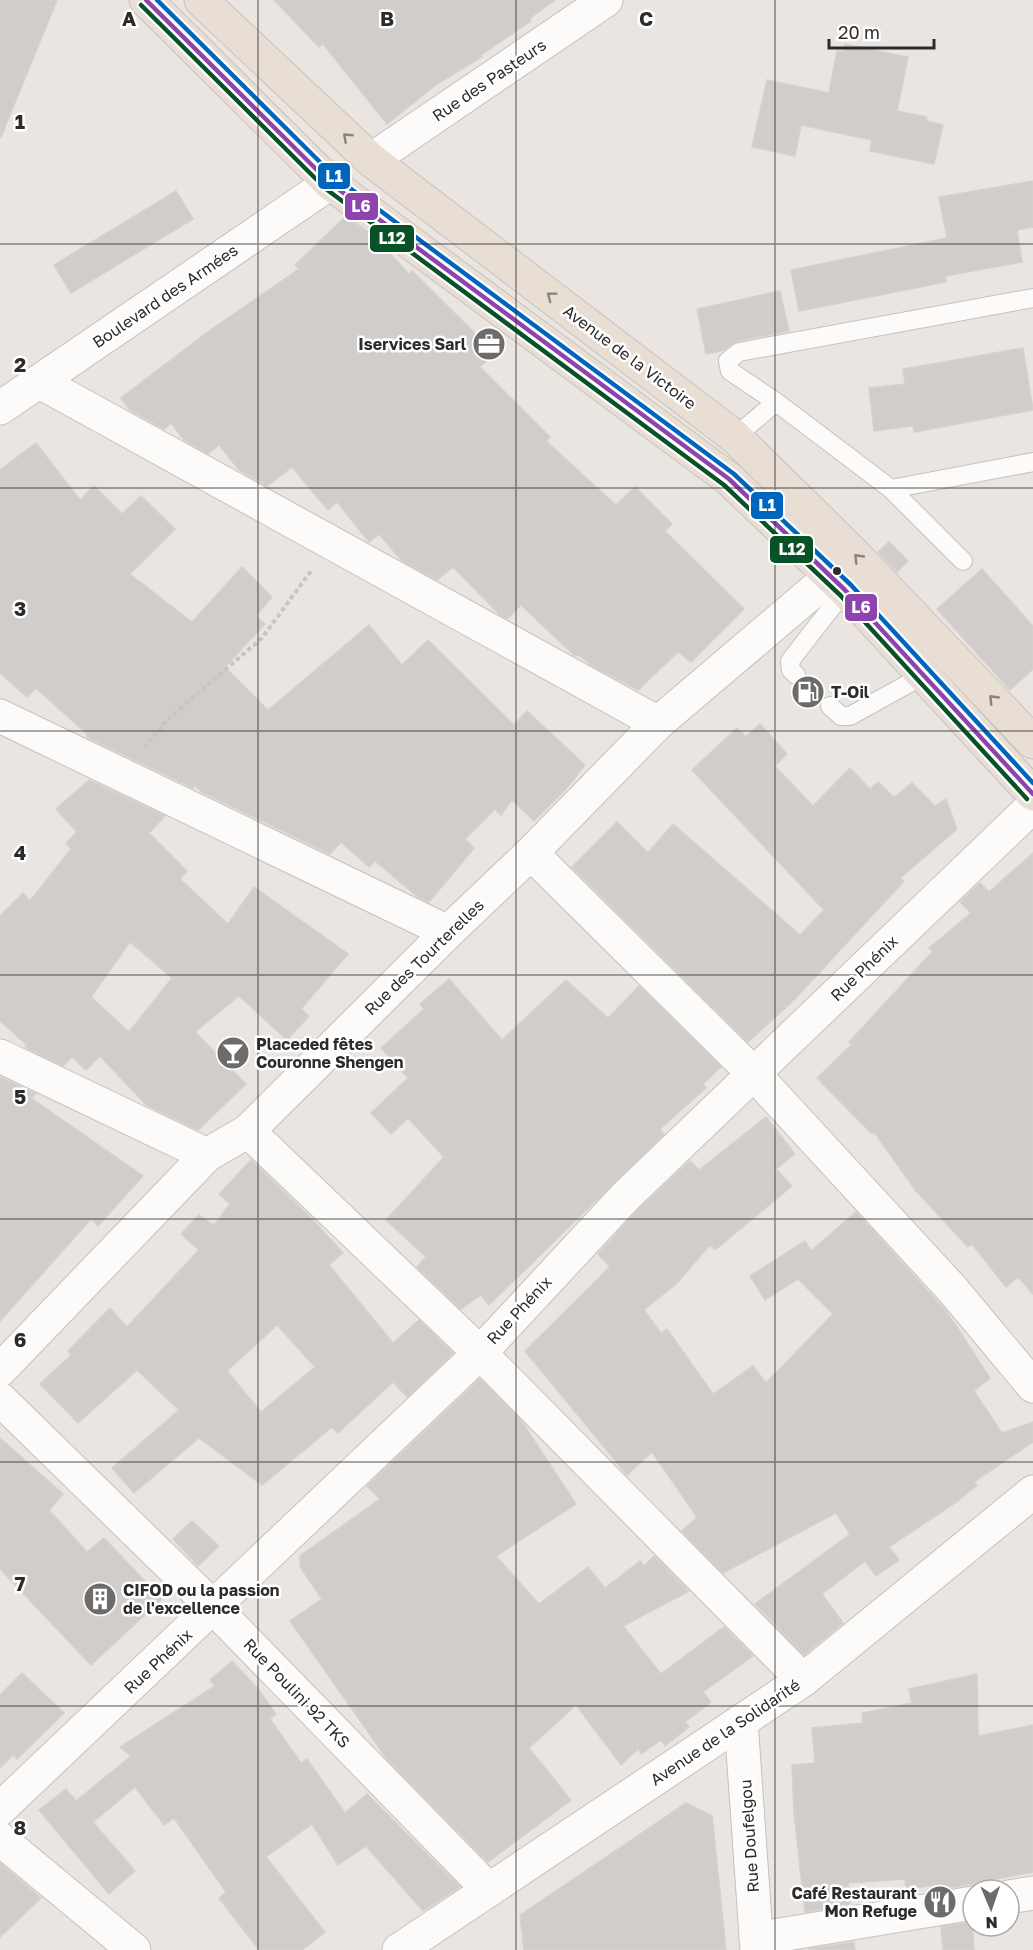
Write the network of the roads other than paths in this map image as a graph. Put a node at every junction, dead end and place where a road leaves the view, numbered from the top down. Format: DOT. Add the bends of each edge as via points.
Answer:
graph roads {
  1 [pos="146,0"];
  2 [pos="201,0"];
  3 [pos="606,0"];
  4 [pos="371,160"];
  5 [pos="330,183"];
  6 [pos="1033,298"];
  7 [pos="40,382"];
  8 [pos="776,402"];
  9 [pos="0,408"];
  10 [pos="735,437"];
  11 [pos="1033,462"];
  12 [pos="891,489"];
  13 [pos="963,561"];
  14 [pos="838,583"];
  15 [pos="796,675"];
  16 [pos="924,675"];
  17 [pos="830,706"];
  18 [pos="0,716"];
  19 [pos="658,723"];
  20 [pos="1033,742"];
  21 [pos="1033,794"];
  22 [pos="1033,806"];
  23 [pos="531,853"];
  24 [pos="448,932"];
  25 [pos="0,1056"];
  26 [pos="754,1074"];
  27 [pos="248,1131"];
  28 [pos="207,1155"];
  29 [pos="480,1353"];
  30 [pos="0,1370"];
  31 [pos="1033,1386"];
  32 [pos="0,1399"];
  33 [pos="1033,1492"];
  34 [pos="214,1608"];
  35 [pos="803,1680"];
  36 [pos="741,1721"];
  37 [pos="0,1809"];
  38 [pos="0,1839"];
  39 [pos="489,1890"];
  40 [pos="961,1905"];
  41 [pos="757,1944"];
  42 [pos="134,1950"];
  43 [pos="399,1950"];
  1 -- 5 [label="highway"];
  4 -- 2 [label="highway, Avenue de la Victoire, one-way"];
  3 -- 4 [label="street, Rue des Pasteurs"];
  4 -- 5 [label="highway"];
  10 -- 4 [label="highway, Avenue de la Victoire, one-way"];
  5 -- 7 [label="street, Boulevard des Armées"];
  5 -- 14 [label="highway" via="729,479"];
  6 -- 8 [label="lane" via="734,355 728,362 730,371"];
  7 -- 9 [label="street, Boulevard des Armées"];
  7 -- 19 [label="street"];
  8 -- 10 [label="lane"];
  8 -- 12 [label="lane"];
  20 -- 10 [label="highway, Avenue de la Victoire, one-way" via="853,553"];
  11 -- 12 [label="lane"];
  12 -- 13 [label="lane"];
  14 -- 15 [label="lane" via="790,661"];
  14 -- 16 [label="highway"];
  14 -- 19 [label="street, Rue des Tourterelles"];
  16 -- 17 [label="lane" via="850,716 841,716"];
  16 -- 21 [label="highway"];
  18 -- 24 [label="street"];
  19 -- 23 [label="street, Rue des Tourterelles"];
  22 -- 26 [label="street, Rue Phénix"];
  23 -- 24 [label="street, Rue des Tourterelles"];
  23 -- 26 [label="street"];
  24 -- 27 [label="street, Rue des Tourterelles"];
  25 -- 28 [label="street"];
  26 -- 29 [label="street, Rue Phénix" via="625,1197"];
  26 -- 31 [label="street" via="953,1290"];
  27 -- 28 [label="street, Rue des Tourterelles"];
  27 -- 29 [label="street"];
  28 -- 30 [label="street, Rue des Tourterelles"];
  29 -- 34 [label="street, Rue Phénix"];
  29 -- 35 [label="street"];
  32 -- 34 [label="street, Rue Poulini 92 TKS"];
  33 -- 35 [label="street, Avenue de la Solidarité"];
  34 -- 37 [label="street, Rue Phénix"];
  34 -- 39 [label="street, Rue Poulini 92 TKS"];
  35 -- 36 [label="street, Avenue de la Solidarité"];
  36 -- 39 [label="street, Avenue de la Solidarité"];
  36 -- 41 [label="street, Rue Doufelgou"];
  38 -- 42 [label="street"];
  39 -- 43 [label="street, Avenue de la Solidarité"];
  40 -- 41 [label="street"];
}
